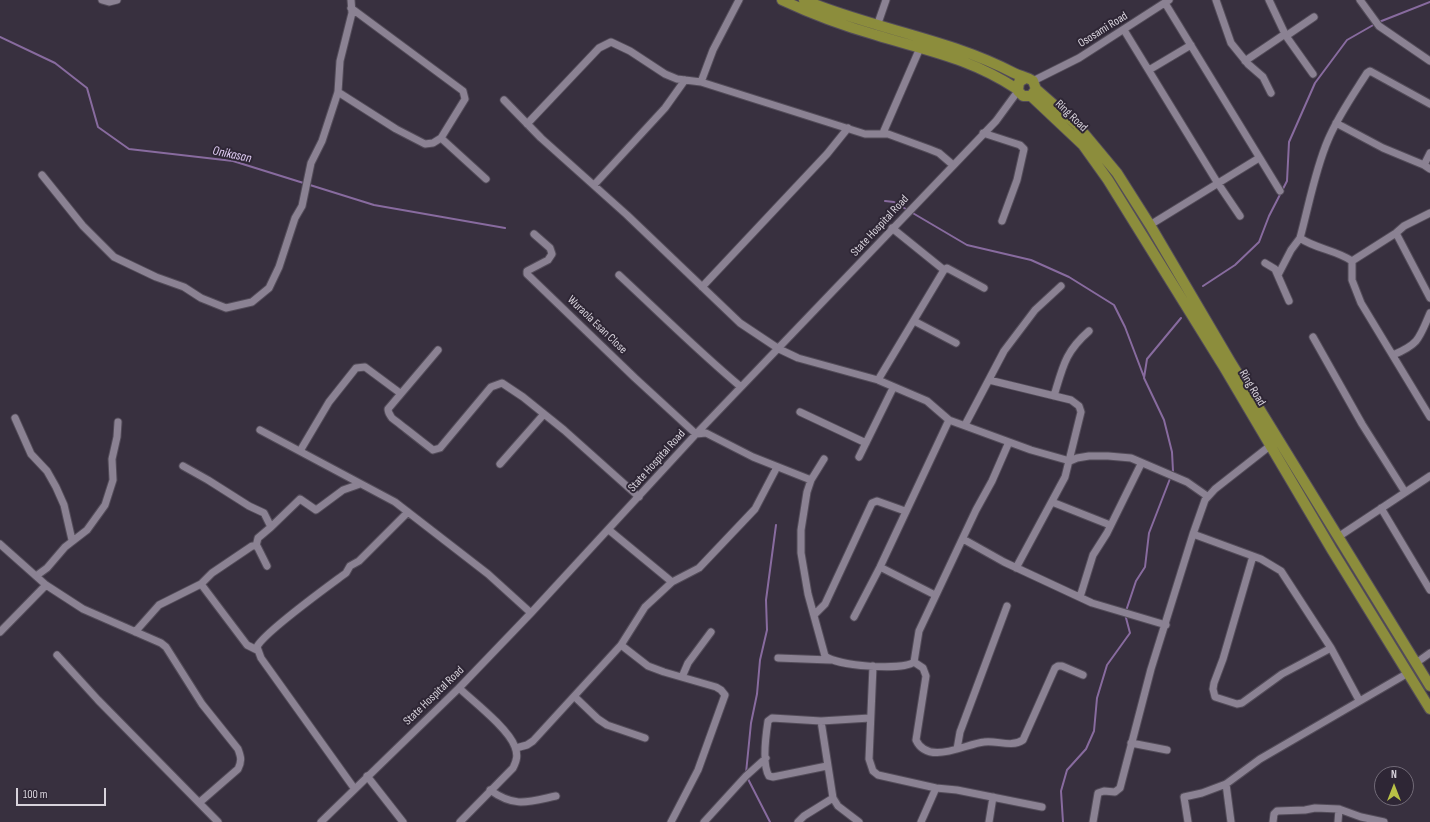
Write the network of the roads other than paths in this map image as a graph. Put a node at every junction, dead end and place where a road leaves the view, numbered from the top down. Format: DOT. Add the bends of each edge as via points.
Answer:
graph roads {
  1 [pos="102,0"];
  2 [pos="117,0"];
  3 [pos="351,0"];
  4 [pos="739,0"];
  5 [pos="782,0"];
  6 [pos="804,0"];
  7 [pos="886,0"];
  8 [pos="1216,0"];
  9 [pos="1269,0"];
  10 [pos="1360,0"];
  11 [pos="1167,2"];
  12 [pos="351,8"];
  13 [pos="1314,17"];
  14 [pos="877,26"];
  15 [pos="1124,30"];
  16 [pos="1286,35"];
  17 [pos="1191,45"];
  18 [pos="920,48"];
  19 [pos="1245,61"];
  20 [pos="1430,61"];
  21 [pos="1149,70"];
  22 [pos="1313,74"];
  23 [pos="684,80"];
  24 [pos="701,82"];
  25 [pos="1027,88"];
  26 [pos="338,92"];
  27 [pos="1271,93"];
  28 [pos="504,100"];
  29 [pos="1430,104"];
  30 [pos="1336,123"];
  31 [pos="527,124"];
  32 [pos="848,128"];
  33 [pos="882,133"];
  34 [pos="983,133"];
  35 [pos="441,138"];
  36 [pos="1430,153"];
  37 [pos="1259,158"];
  38 [pos="953,165"];
  39 [pos="1427,167"];
  40 [pos="42,175"];
  41 [pos="486,179"];
  42 [pos="1217,182"];
  43 [pos="594,185"];
  44 [pos="1280,191"];
  45 [pos="1430,212"];
  46 [pos="1240,216"];
  47 [pos="1002,222"];
  48 [pos="1150,225"];
  49 [pos="892,228"];
  50 [pos="1396,233"];
  51 [pos="534,234"];
  52 [pos="1300,238"];
  53 [pos="1352,261"];
  54 [pos="1264,263"];
  55 [pos="944,270"];
  56 [pos="619,275"];
  57 [pos="1278,276"];
  58 [pos="1061,286"];
  59 [pos="702,287"];
  60 [pos="984,288"];
  61 [pos="1430,298"];
  62 [pos="1289,301"];
  63 [pos="1430,313"];
  64 [pos="914,321"];
  65 [pos="1089,331"];
  66 [pos="1313,337"];
  67 [pos="956,344"];
  68 [pos="779,349"];
  69 [pos="438,350"];
  70 [pos="1393,355"];
  71 [pos="878,380"];
  72 [pos="989,380"];
  73 [pos="741,387"];
  74 [pos="893,388"];
  75 [pos="400,393"];
  76 [pos="1054,396"];
  77 [pos="1430,400"];
  78 [pos="1423,405"];
  79 [pos="800,412"];
  80 [pos="544,414"];
  81 [pos="1430,417"];
  82 [pos="15,418"];
  83 [pos="949,420"];
  84 [pos="118,422"];
  85 [pos="965,425"];
  86 [pos="260,430"];
  87 [pos="696,434"];
  88 [pos="1009,442"];
  89 [pos="866,443"];
  90 [pos="1271,445"];
  91 [pos="300,451"];
  92 [pos="858,458"];
  93 [pos="824,459"];
  94 [pos="1070,461"];
  95 [pos="500,464"];
  96 [pos="1141,464"];
  97 [pos="183,466"];
  98 [pos="777,467"];
  99 [pos="1430,476"];
  100 [pos="811,480"];
  101 [pos="360,484"];
  102 [pos="1405,492"];
  103 [pos="1207,496"];
  104 [pos="639,497"];
  105 [pos="1052,502"];
  106 [pos="1381,508"];
  107 [pos="905,511"];
  108 [pos="408,512"];
  109 [pos="1110,525"];
  110 [pos="271,526"];
  111 [pos="609,530"];
  112 [pos="1192,534"];
  113 [pos="1338,537"];
  114 [pos="963,539"];
  115 [pos="72,540"];
  116 [pos="0,544"];
  117 [pos="256,546"];
  118 [pos="1253,556"];
  119 [pos="267,566"];
  120 [pos="880,567"];
  121 [pos="1016,568"];
  122 [pos="36,576"];
  123 [pos="672,582"];
  124 [pos="201,584"];
  125 [pos="46,585"];
  126 [pos="1430,590"];
  127 [pos="935,595"];
  128 [pos="1080,597"];
  129 [pos="1007,606"];
  130 [pos="531,613"];
  131 [pos="814,615"];
  132 [pos="854,617"];
  133 [pos="1166,625"];
  134 [pos="0,632"];
  135 [pos="136,632"];
  136 [pos="711,632"];
  137 [pos="621,645"];
  138 [pos="1330,648"];
  139 [pos="257,650"];
  140 [pos="1430,653"];
  141 [pos="57,655"];
  142 [pos="778,658"];
  143 [pos="830,660"];
  144 [pos="914,662"];
  145 [pos="1416,663"];
  146 [pos="873,666"];
  147 [pos="1408,673"];
  148 [pos="1083,675"];
  149 [pos="682,678"];
  150 [pos="1430,686"];
  151 [pos="459,688"];
  152 [pos="575,696"];
  153 [pos="1359,700"];
  154 [pos="1430,709"];
  155 [pos="870,718"];
  156 [pos="821,721"];
  157 [pos="645,738"];
  158 [pos="1131,743"];
  159 [pos="516,748"];
  160 [pos="957,749"];
  161 [pos="1167,750"];
  162 [pos="766,758"];
  163 [pos="827,766"];
  164 [pos="367,776"];
  165 [pos="1226,784"];
  166 [pos="354,788"];
  167 [pos="936,788"];
  168 [pos="490,790"];
  169 [pos="556,796"];
  170 [pos="993,797"];
  171 [pos="833,798"];
  172 [pos="200,802"];
  173 [pos="1042,806"];
  174 [pos="1339,809"];
  175 [pos="218,822"];
  176 [pos="321,822"];
  177 [pos="403,822"];
  178 [pos="460,822"];
  179 [pos="671,822"];
  180 [pos="704,822"];
  181 [pos="798,822"];
  182 [pos="859,822"];
  183 [pos="921,822"];
  184 [pos="989,822"];
  185 [pos="1093,822"];
  186 [pos="1188,822"];
  187 [pos="1231,822"];
  188 [pos="1273,822"];
  189 [pos="1338,822"];
  190 [pos="1384,822"];
  1 -- 2 [label="street"];
  3 -- 12 [label="street"];
  4 -- 24 [label="street" via="713,50"];
  5 -- 18 [label="main road, Ring Road" via="822,17"];
  6 -- 14 [label="main road, Ring Road"];
  7 -- 14 [label="street"];
  8 -- 19 [label="street" via="1231,43"];
  9 -- 16 [label="street"];
  10 -- 20 [label="street" via="1379,26"];
  11 -- 15 [label="street, Ososami Road"];
  11 -- 17 [label="street"];
  12 -- 26 [label="street" via="340,61"];
  12 -- 35 [label="street" via="463,91 465,99"];
  13 -- 16 [label="street"];
  14 -- 25 [label="main road, Ring Road" via="963,50"];
  15 -- 21 [label="street"];
  15 -- 25 [label="street, Ososami Road"];
  16 -- 19 [label="street"];
  16 -- 22 [label="street"];
  17 -- 21 [label="street"];
  17 -- 37 [label="street"];
  18 -- 25 [label="main road, Ring Road" via="978,66"];
  18 -- 33 [label="street"];
  19 -- 27 [label="street" via="1263,77"];
  21 -- 42 [label="street"];
  23 -- 24 [label="street"];
  23 -- 31 [label="street" via="665,74 611,42 599,48"];
  23 -- 43 [label="street" via="665,108"];
  24 -- 32 [label="street"];
  25 -- 34 [label="street, State Hospital Road"];
  25 -- 48 [label="main road, Ring Road" via="1077,125 1095,144"];
  25 -- 90 [label="main road, Ring Road" via="1098,165 1143,234"];
  26 -- 35 [label="street" via="419,142 433,143"];
  26 -- 40 [label="street" via="312,163 302,206 295,218 276,274 269,288 252,302 235,307 226,308 200,298 184,287 114,257 83,226"];
  28 -- 31 [label="street"];
  29 -- 30 [label="street" via="1370,71 1366,73 1344,106"];
  30 -- 39 [label="street" via="1382,148"];
  30 -- 52 [label="street" via="1321,160"];
  31 -- 43 [label="street"];
  32 -- 33 [label="street" via="865,134"];
  32 -- 59 [label="street" via="827,154"];
  33 -- 38 [label="street" via="929,148"];
  34 -- 38 [label="street, State Hospital Road"];
  34 -- 47 [label="street" via="1020,145 1024,149 1017,180"];
  35 -- 41 [label="street"];
  36 -- 39 [label="street"];
  37 -- 42 [label="street"];
  37 -- 44 [label="street"];
  38 -- 49 [label="street, State Hospital Road"];
  42 -- 46 [label="street"];
  42 -- 48 [label="street"];
  43 -- 59 [label="street"];
  45 -- 50 [label="street"];
  48 -- 113 [label="main road, Ring Road" via="1230,362"];
  49 -- 55 [label="street"];
  49 -- 68 [label="street, State Hospital Road"];
  50 -- 53 [label="street"];
  50 -- 61 [label="street"];
  51 -- 87 [label="street, Wuraola Esan Close" via="550,248 552,254 548,260 527,271 528,274"];
  52 -- 53 [label="street"];
  52 -- 57 [label="street"];
  53 -- 70 [label="street" via="1352,280 1361,303"];
  54 -- 57 [label="street" via="1275,269"];
  55 -- 60 [label="street" via="947,268"];
  55 -- 64 [label="street"];
  56 -- 73 [label="street" via="681,332 703,356"];
  57 -- 62 [label="street"];
  58 -- 72 [label="street" via="1028,319 998,360"];
  59 -- 68 [label="street" via="740,323"];
  63 -- 70 [label="street" via="1417,342"];
  64 -- 67 [label="street"];
  64 -- 71 [label="street"];
  65 -- 76 [label="street" via="1067,355"];
  66 -- 102 [label="street" via="1362,424"];
  68 -- 71 [label="street" via="798,358"];
  68 -- 73 [label="street, State Hospital Road"];
  69 -- 75 [label="street"];
  70 -- 78 [label="street"];
  71 -- 74 [label="street"];
  72 -- 76 [label="street"];
  72 -- 85 [label="street"];
  73 -- 87 [label="street, State Hospital Road"];
  74 -- 83 [label="street" via="927,401"];
  74 -- 89 [label="street"];
  75 -- 80 [label="street" via="389,406 388,412 433,450 440,448 491,387 498,383 509,386"];
  75 -- 91 [label="street" via="365,367 356,368 329,402"];
  76 -- 94 [label="street" via="1077,403 1081,412"];
  77 -- 78 [label="street"];
  78 -- 81 [label="street"];
  79 -- 89 [label="street"];
  80 -- 95 [label="street"];
  80 -- 104 [label="street"];
  82 -- 115 [label="street" via="31,454 47,471 56,487 64,505"];
  83 -- 85 [label="street"];
  83 -- 107 [label="street"];
  84 -- 115 [label="street" via="110,492 92,524"];
  85 -- 88 [label="street"];
  86 -- 91 [label="street"];
  87 -- 98 [label="street" via="706,433"];
  87 -- 104 [label="street, State Hospital Road"];
  88 -- 94 [label="street"];
  88 -- 114 [label="street"];
  89 -- 92 [label="street"];
  90 -- 103 [label="street"];
  90 -- 147 [label="main road, Ring Road"];
  91 -- 101 [label="street"];
  93 -- 100 [label="street"];
  94 -- 96 [label="street" via="1077,458 1108,456 1131,458"];
  94 -- 105 [label="street"];
  96 -- 103 [label="street" via="1178,477"];
  96 -- 109 [label="street"];
  97 -- 110 [label="street" via="264,513"];
  98 -- 100 [label="street"];
  98 -- 123 [label="street" via="755,509 699,568"];
  99 -- 102 [label="street"];
  100 -- 131 [label="street" via="801,530 801,553 803,573"];
  101 -- 108 [label="street" via="395,502"];
  101 -- 110 [label="street" via="343,490 316,510 300,498"];
  102 -- 106 [label="street"];
  103 -- 112 [label="street"];
  104 -- 111 [label="street, State Hospital Road"];
  105 -- 109 [label="street"];
  105 -- 121 [label="street"];
  106 -- 113 [label="street"];
  106 -- 126 [label="street"];
  107 -- 120 [label="street"];
  107 -- 131 [label="street" via="877,501 872,503 825,604"];
  108 -- 130 [label="street" via="488,574"];
  108 -- 139 [label="street" via="359,561 350,566 346,573 259,642"];
  109 -- 128 [label="street" via="1092,555"];
  110 -- 117 [label="street" via="258,538"];
  111 -- 123 [label="street"];
  111 -- 130 [label="street, State Hospital Road"];
  112 -- 118 [label="street"];
  112 -- 133 [label="street"];
  113 -- 145 [label="main road, Ring Road"];
  114 -- 121 [label="street"];
  114 -- 127 [label="street"];
  115 -- 122 [label="street" via="47,568"];
  116 -- 122 [label="street"];
  117 -- 119 [label="street"];
  117 -- 124 [label="street" via="212,573"];
  118 -- 138 [label="street" via="1269,562 1281,571"];
  118 -- 138 [label="street" via="1214,684 1215,696 1237,704 1242,703 1282,674"];
  120 -- 127 [label="street"];
  120 -- 132 [label="street"];
  121 -- 128 [label="street"];
  122 -- 125 [label="street"];
  123 -- 137 [label="street" via="645,607"];
  124 -- 135 [label="street" via="159,605"];
  124 -- 139 [label="street" via="247,645"];
  125 -- 134 [label="street"];
  125 -- 135 [label="street" via="83,609"];
  127 -- 144 [label="street" via="918,636"];
  128 -- 133 [label="street" via="1105,608"];
  129 -- 160 [label="street" via="960,732"];
  130 -- 151 [label="street, State Hospital Road"];
  131 -- 143 [label="street" via="822,648"];
  133 -- 158 [label="street"];
  135 -- 172 [label="street" via="161,642 166,647 202,704 241,755 238,769"];
  136 -- 149 [label="street" via="688,663"];
  137 -- 149 [label="street" via="648,666"];
  137 -- 152 [label="street"];
  138 -- 153 [label="street"];
  139 -- 166 [label="street"];
  140 -- 145 [label="street"];
  141 -- 172 [label="street"];
  142 -- 143 [label="street"];
  143 -- 146 [label="street"];
  144 -- 146 [label="street" via="904,666"];
  144 -- 160 [label="street" via="923,668 926,676 916,730 918,745 929,752"];
  145 -- 150 [label="main road, Ring Road"];
  146 -- 155 [label="street"];
  147 -- 153 [label="street"];
  147 -- 154 [label="main road, Ring Road"];
  148 -- 160 [label="street" via="1062,666 1055,668 1023,740 1018,743 983,742"];
  149 -- 179 [label="street" via="716,688 725,695 698,770"];
  151 -- 159 [label="street" via="502,728"];
  151 -- 164 [label="street, State Hospital Road"];
  152 -- 157 [label="street" via="598,719"];
  152 -- 159 [label="street" via="533,741"];
  153 -- 165 [label="street" via="1260,759"];
  155 -- 156 [label="street"];
  155 -- 167 [label="street" via="869,759 874,771 878,775"];
  156 -- 162 [label="street" via="770,719 766,738"];
  156 -- 163 [label="street"];
  158 -- 161 [label="street"];
  158 -- 185 [label="street" via="1120,788 1115,792 1104,790 1098,794"];
  159 -- 168 [label="street" via="517,760 513,768"];
  162 -- 163 [label="street" via="767,774 773,777"];
  162 -- 180 [label="street"];
  163 -- 171 [label="street"];
  164 -- 166 [label="street, State Hospital Road"];
  164 -- 177 [label="street"];
  165 -- 186 [label="street" via="1184,797"];
  165 -- 187 [label="street"];
  166 -- 176 [label="street, State Hospital Road"];
  167 -- 170 [label="street"];
  167 -- 183 [label="street"];
  168 -- 169 [label="street" via="501,798 521,803"];
  168 -- 178 [label="street"];
  170 -- 173 [label="street"];
  170 -- 184 [label="street"];
  171 -- 181 [label="street"];
  171 -- 182 [label="street" via="838,806"];
  172 -- 175 [label="street"];
  174 -- 188 [label="street" via="1277,811"];
  174 -- 189 [label="street"];
  174 -- 190 [label="street"];
}
